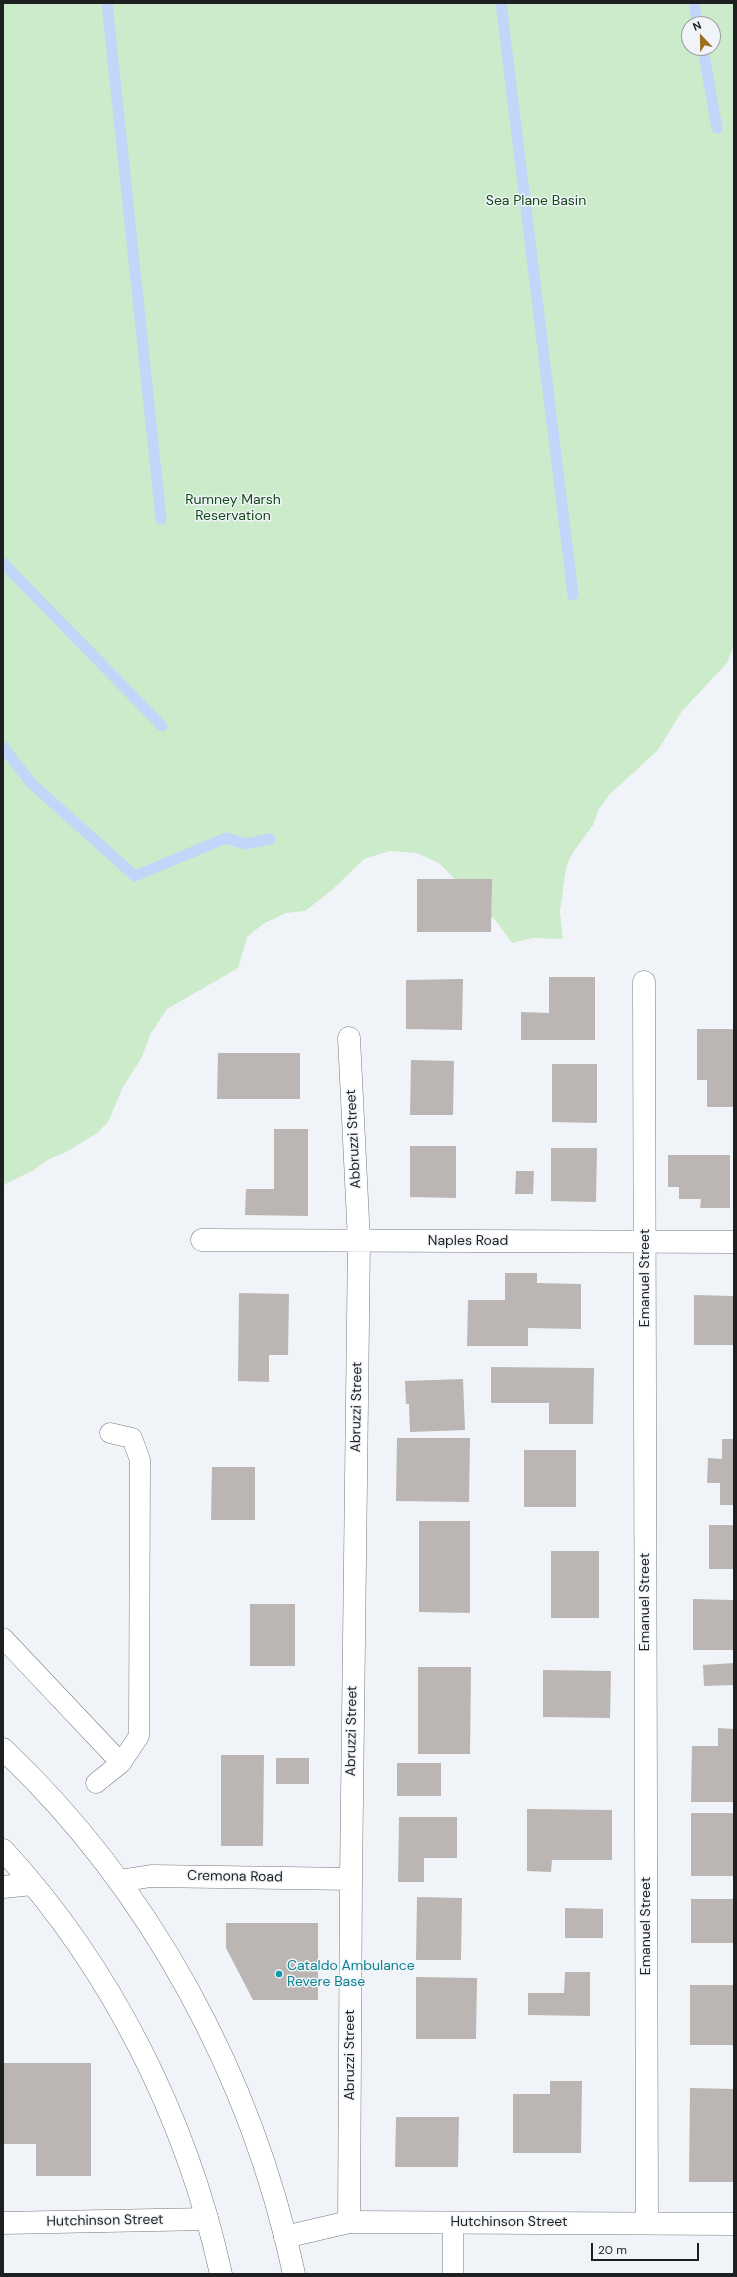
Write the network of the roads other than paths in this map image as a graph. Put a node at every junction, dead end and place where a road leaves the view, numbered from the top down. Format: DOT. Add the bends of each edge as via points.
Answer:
graph roads {
  1 [pos="644,982"];
  2 [pos="349,1038"];
  3 [pos="202,1240"];
  4 [pos="359,1241"];
  5 [pos="644,1241"];
  6 [pos="734,1242"];
  7 [pos="110,1433"];
  8 [pos="3,1638"];
  9 [pos="3,1749"];
  10 [pos="120,1763"];
  11 [pos="96,1782"];
  12 [pos="3,1850"];
  13 [pos="351,1879"];
  14 [pos="119,1881"];
  15 [pos="32,1884"];
  16 [pos="3,1887"];
  17 [pos="207,2219"];
  18 [pos="3,2222"];
  19 [pos="349,2222"];
  20 [pos="452,2222"];
  21 [pos="647,2223"];
  22 [pos="734,2224"];
  23 [pos="285,2237"];
  24 [pos="221,2274"];
  25 [pos="294,2274"];
  26 [pos="453,2274"];
  1 -- 5 [label="main road, Emanuel Street"];
  2 -- 4 [label="main road, Abbruzzi Street"];
  3 -- 4 [label="main road, Naples Road"];
  4 -- 5 [label="main road, Naples Road"];
  4 -- 13 [label="main road, Abruzzi Street"];
  5 -- 6 [label="main road, Naples Road"];
  5 -- 21 [label="main road, Emanuel Street"];
  7 -- 10 [label="lane" via="132,1438 140,1460 139,1736"];
  8 -- 10 [label="lane"];
  9 -- 14 [label="main road" via="62,1810"];
  10 -- 11 [label="lane"];
  12 -- 15 [label="main road"];
  13 -- 14 [label="main road, Cremona Road" via="151,1876"];
  13 -- 19 [label="main road, Abruzzi Street"];
  14 -- 23 [label="main road" via="167,1954 217,2046 257,2142"];
  15 -- 16 [label="main road"];
  15 -- 17 [label="main road" via="88,1960 136,2043 177,2130"];
  17 -- 18 [label="main road, Hutchinson Street"];
  17 -- 24 [label="main road"];
  19 -- 20 [label="main road, Hutchinson Street"];
  19 -- 23 [label="main road, Hutchinson Street"];
  20 -- 21 [label="main road, Hutchinson Street"];
  20 -- 26 [label="lane"];
  21 -- 22 [label="main road, Hutchinson Street"];
  23 -- 25 [label="main road"];
}
